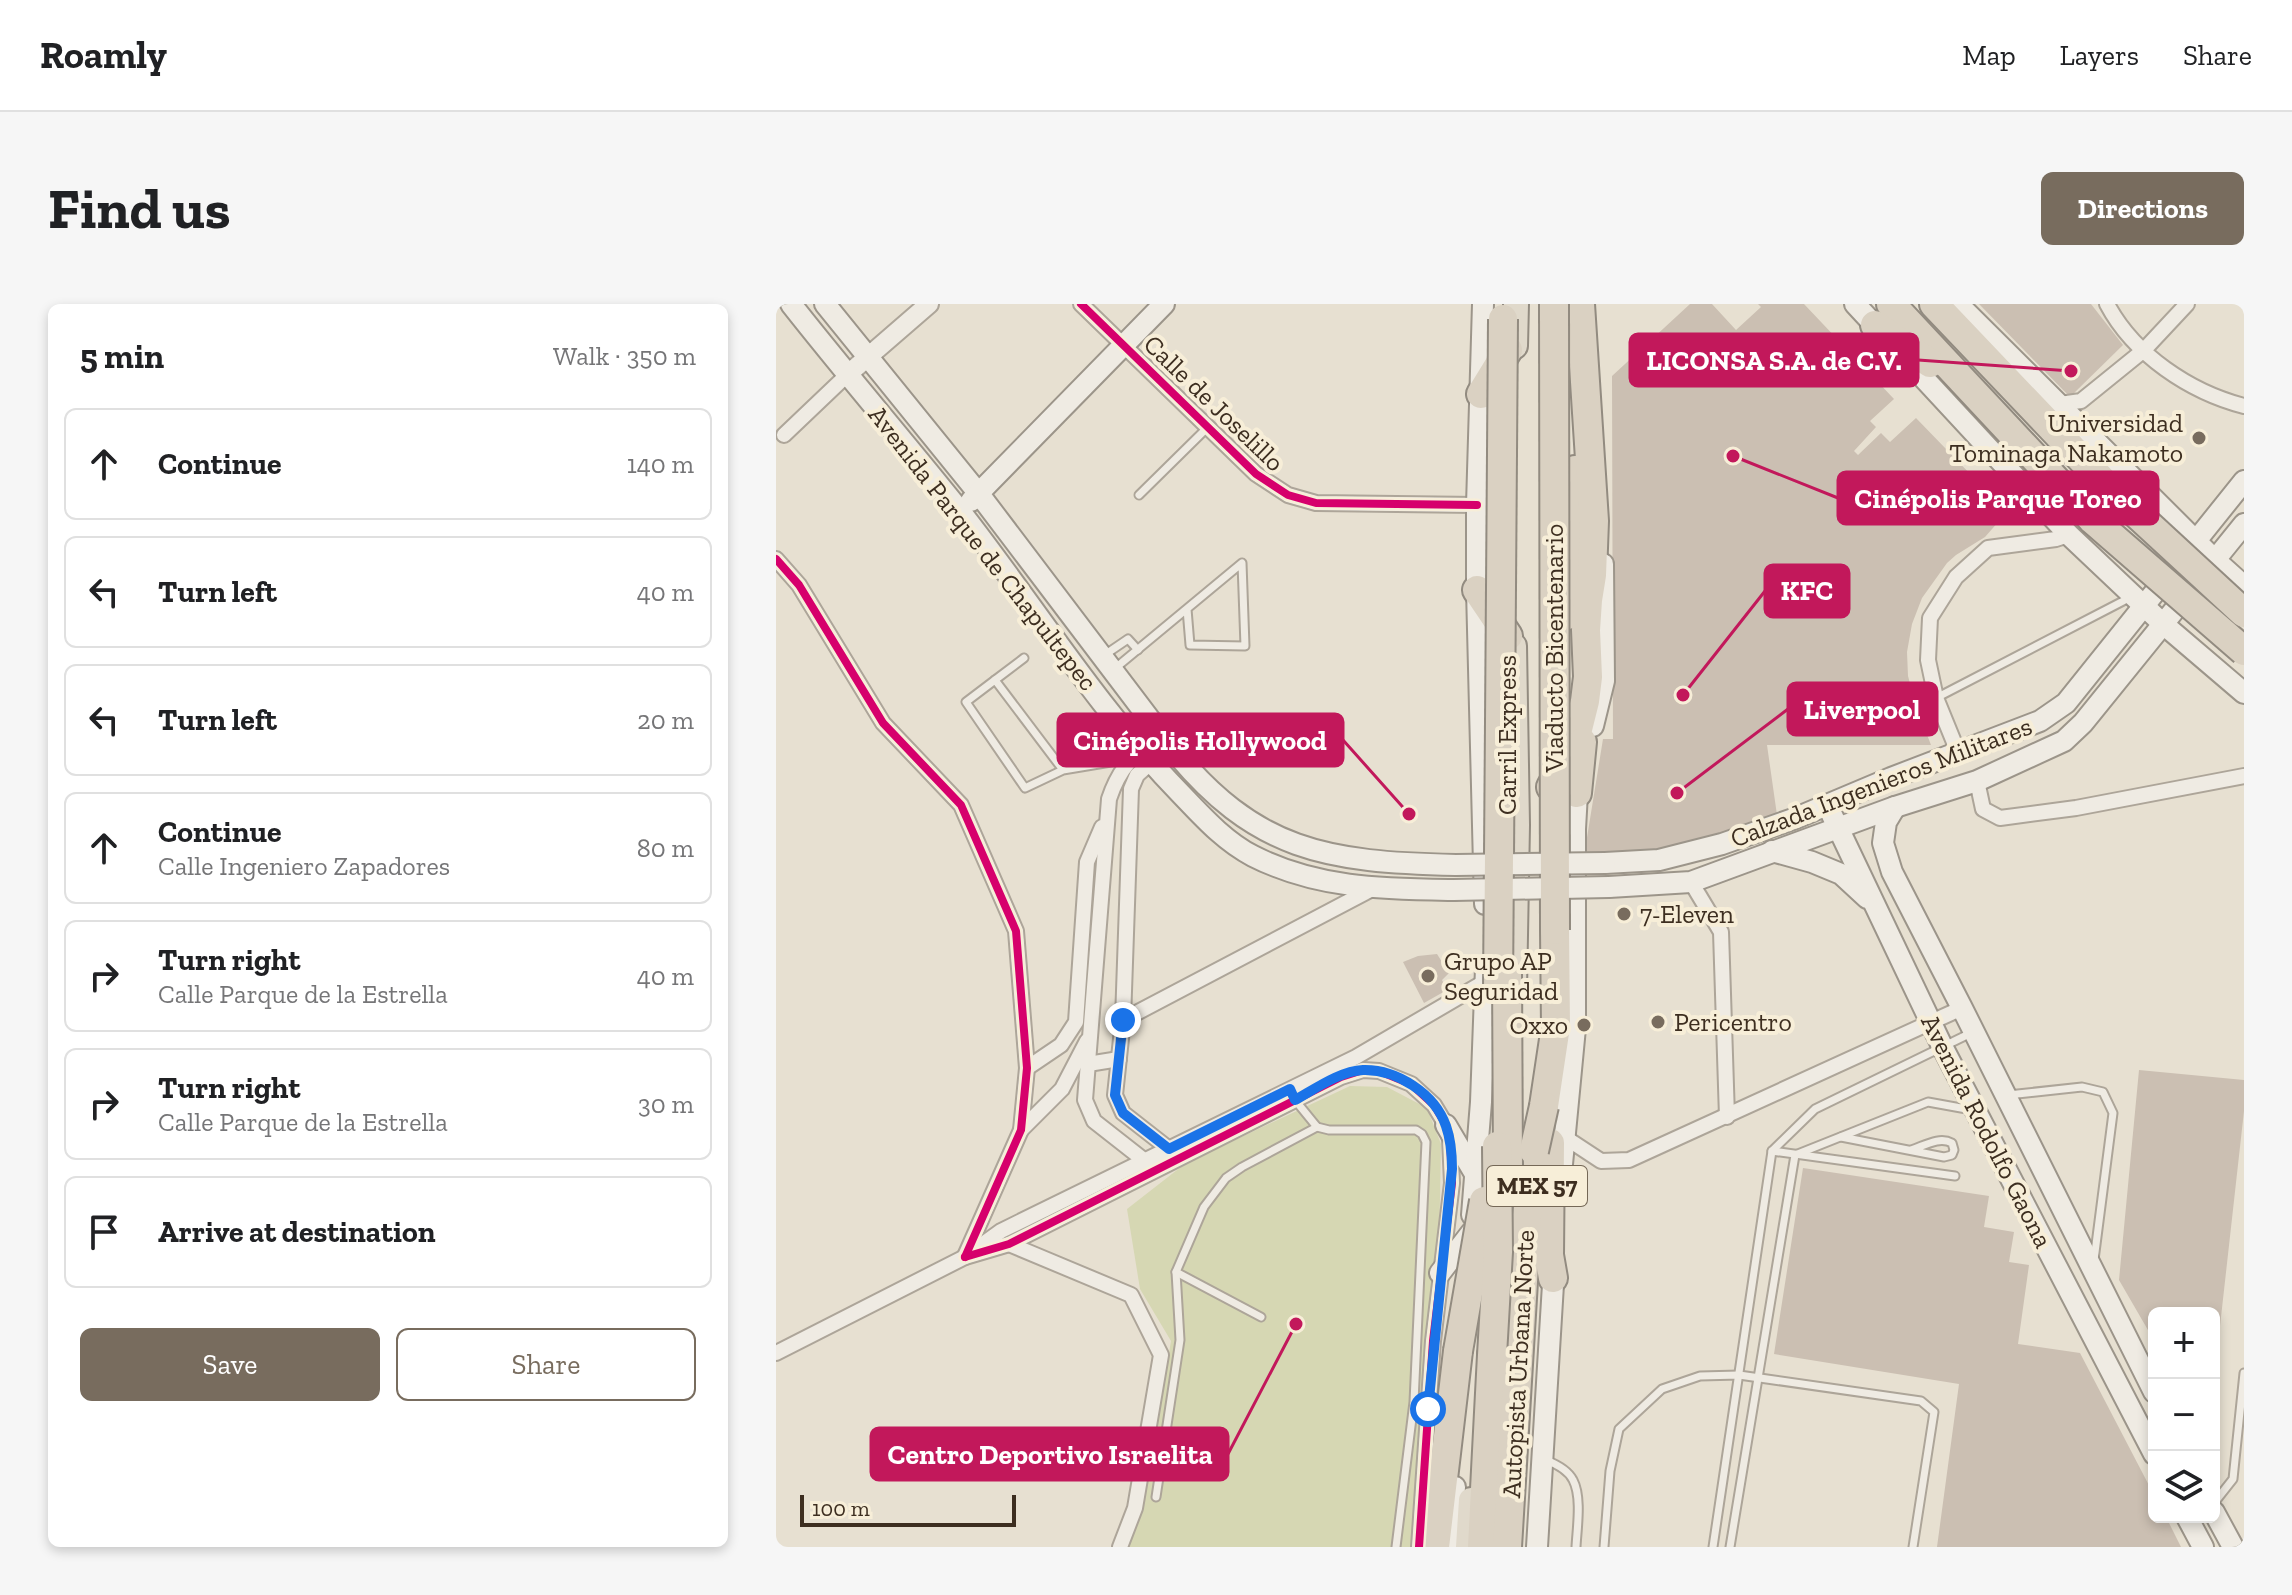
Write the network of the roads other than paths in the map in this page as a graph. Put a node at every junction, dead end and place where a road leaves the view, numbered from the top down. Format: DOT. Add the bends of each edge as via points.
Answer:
graph roads {
  1 [pos="791,304"];
  2 [pos="825,304"];
  3 [pos="929,304"];
  4 [pos="1081,304"];
  5 [pos="1164,304"];
  6 [pos="1483,304"];
  7 [pos="1506,304"];
  8 [pos="1516,304"];
  9 [pos="1541,304"];
  10 [pos="1554,304"];
  11 [pos="1573,304"];
  12 [pos="1580,304"];
  13 [pos="1588,304"];
  14 [pos="1855,304"];
  15 [pos="1934,304"];
  16 [pos="1958,304"];
  17 [pos="2107,304"];
  18 [pos="2187,304"];
  19 [pos="1883,315"];
  20 [pos="1515,339"];
  21 [pos="1125,346"];
  22 [pos="2144,350"];
  23 [pos="867,358"];
  24 [pos="847,375"];
  25 [pos="1481,394"];
  26 [pos="2060,404"];
  27 [pos="2244,406"];
  28 [pos="1208,427"];
  29 [pos="784,435"];
  30 [pos="1575,458"];
  31 [pos="2244,481"];
  32 [pos="979,494"];
  33 [pos="1139,495"];
  34 [pos="1477,505"];
  35 [pos="960,511"];
  36 [pos="1594,521"];
  37 [pos="2244,524"];
  38 [pos="2069,535"];
  39 [pos="2196,541"];
  40 [pos="776,559"];
  41 [pos="2215,560"];
  42 [pos="2244,586"];
  43 [pos="1477,590"];
  44 [pos="1588,600"];
  45 [pos="2139,601"];
  46 [pos="1187,609"];
  47 [pos="2244,613"];
  48 [pos="2162,623"];
  49 [pos="1605,627"];
  50 [pos="1514,645"];
  51 [pos="1138,650"];
  52 [pos="2244,651"];
  53 [pos="1024,658"];
  54 [pos="1107,663"];
  55 [pos="995,680"];
  56 [pos="1598,680"];
  57 [pos="1543,684"];
  58 [pos="2244,693"];
  59 [pos="1936,698"];
  60 [pos="1165,740"];
  61 [pos="1958,752"];
  62 [pos="1141,760"];
  63 [pos="1063,770"];
  64 [pos="2244,776"];
  65 [pos="1977,781"];
  66 [pos="1577,793"];
  67 [pos="1545,798"];
  68 [pos="1828,804"];
  69 [pos="1895,807"];
  70 [pos="1106,816"];
  71 [pos="1838,827"];
  72 [pos="1772,851"];
  73 [pos="1338,857"];
  74 [pos="1456,865"];
  75 [pos="1330,882"];
  76 [pos="1691,882"];
  77 [pos="1531,888"];
  78 [pos="1372,889"];
  79 [pos="1875,905"];
  80 [pos="1492,985"];
  81 [pos="1556,991"];
  82 [pos="1962,1008"];
  83 [pos="1123,1020"];
  84 [pos="1931,1022"];
  85 [pos="1974,1032"];
  86 [pos="1091,1033"];
  87 [pos="1942,1046"];
  88 [pos="1119,1059"];
  89 [pos="1088,1064"];
  90 [pos="1027,1068"];
  91 [pos="1292,1094"];
  92 [pos="2006,1096"];
  93 [pos="1976,1110"];
  94 [pos="1541,1111"];
  95 [pos="1497,1117"];
  96 [pos="1727,1117"];
  97 [pos="1446,1125"];
  98 [pos="1317,1127"];
  99 [pos="1021,1130"];
  100 [pos="1563,1136"];
  101 [pos="1839,1137"];
  102 [pos="1911,1150"];
  103 [pos="1772,1151"];
  104 [pos="1172,1155"];
  105 [pos="1795,1155"];
  106 [pos="1146,1168"];
  107 [pos="1475,1174"];
  108 [pos="1955,1176"];
  109 [pos="1471,1233"];
  110 [pos="1009,1244"];
  111 [pos="1511,1250"];
  112 [pos="965,1257"];
  113 [pos="1176,1272"];
  114 [pos="1440,1273"];
  115 [pos="1553,1278"];
  116 [pos="2097,1278"];
  117 [pos="2075,1300"];
  118 [pos="1261,1317"];
  119 [pos="776,1353"];
  120 [pos="2244,1373"];
  121 [pos="1739,1375"];
  122 [pos="1758,1377"];
  123 [pos="2148,1380"];
  124 [pos="2152,1451"];
  125 [pos="1543,1459"];
  126 [pos="2220,1495"];
  127 [pos="1156,1497"];
  128 [pos="2220,1522"];
  129 [pos="2191,1523"];
  130 [pos="2234,1545"];
  131 [pos="1120,1547"];
  132 [pos="1396,1547"];
  133 [pos="1419,1547"];
  134 [pos="1435,1547"];
  135 [pos="1450,1547"];
  136 [pos="1468,1547"];
  137 [pos="1482,1547"];
  138 [pos="1507,1547"];
  139 [pos="1519,1547"];
  140 [pos="1537,1547"];
  141 [pos="1576,1547"];
  142 [pos="1604,1547"];
  143 [pos="1713,1547"];
  144 [pos="1730,1547"];
  145 [pos="1913,1547"];
  146 [pos="2203,1547"];
  1 -- 24 [label="main road, Avenida Parque de Chapultepec"];
  2 -- 23 [label="main road, Avenida Parque de Chapultepec"];
  3 -- 23 [label="street"];
  4 -- 21 [label="street, Calle de Joselillo"];
  5 -- 21 [label="main road"];
  6 -- 25 [label="main road"];
  7 -- 80 [label="highway, Viaducto Bicentenario, bridge"];
  7 -- 111 [label="highway, Carril Express, bridge"];
  8 -- 20 [label="highway, MEX 57"];
  9 -- 57 [label="highway, MEX 57"];
  10 -- 81 [label="highway, Viaducto Bicentenario, bridge"];
  11 -- 30 [label="highway"];
  12 -- 36 [label="highway"];
  13 -- 49 [label="main road" via="1597,371"];
  14 -- 19 [label="main road"];
  15 -- 47 [label="highway, bridge" via="2115,494"];
  16 -- 26 [label="main road"];
  17 -- 22 [label="street"];
  18 -- 22 [label="street"];
  19 -- 38 [label="main road"];
  19 -- 52 [label="highway, bridge" via="1977,395 2093,520"];
  20 -- 25 [label="highway"];
  20 -- 50 [label="highway, MEX 57"];
  21 -- 28 [label="street, Calle de Joselillo"];
  21 -- 32 [label="main road"];
  22 -- 26 [label="street" via="2081,401"];
  22 -- 27 [label="street" via="2169,373"];
  23 -- 24 [label="street"];
  23 -- 32 [label="main road, Avenida Parque de Chapultepec"];
  24 -- 29 [label="street"];
  24 -- 35 [label="main road, Avenida Parque de Chapultepec"];
  25 -- 34 [label="main road"];
  26 -- 39 [label="main road"];
  28 -- 33 [label="lane"];
  28 -- 34 [label="street, Calle de Joselillo" via="1266,482 1302,500"];
  30 -- 44 [label="highway"];
  30 -- 57 [label="highway" via="1570,604"];
  31 -- 39 [label="main road, Calzada Ingenieros Militares"];
  32 -- 35 [label="main road"];
  32 -- 54 [label="main road, Avenida Parque de Chapultepec"];
  34 -- 43 [label="main road"];
  35 -- 62 [label="main road, Avenida Parque de Chapultepec"];
  36 -- 44 [label="highway"];
  36 -- 56 [label="highway"];
  37 -- 41 [label="main road, Calzada Ingenieros Militares" via="2234,543"];
  38 -- 45 [label="main road"];
  38 -- 59 [label="street" via="1988,548 1956,577 1930,618 1928,660"];
  39 -- 41 [label="main road"];
  39 -- 45 [label="main road, Calzada Ingenieros Militares"];
  40 -- 90 [label="street" via="799,585 883,723 961,805 1016,931"];
  41 -- 42 [label="main road"];
  41 -- 48 [label="main road, Calzada Ingenieros Militares"];
  43 -- 50 [label="highway"];
  43 -- 80 [label="main road"];
  44 -- 67 [label="highway" via="1585,701 1574,745"];
  45 -- 48 [label="main road"];
  45 -- 59 [label="lane"];
  45 -- 61 [label="main road, Calzada Ingenieros Militares" via="2066,703 2040,721"];
  46 -- 46 [label="lane" via="1190,645 1245,646 1242,563"];
  46 -- 51 [label="lane"];
  48 -- 58 [label="main road"];
  48 -- 65 [label="main road, Calzada Ingenieros Militares" via="2064,741"];
  49 -- 56 [label="highway"];
  49 -- 66 [label="main road" via="1604,681"];
  50 -- 136 [label="highway, MEX 57" via="1512,1072 1481,1325"];
  51 -- 54 [label="lane"];
  51 -- 54 [label="lane" via="1128,639"];
  53 -- 55 [label="lane"];
  54 -- 60 [label="main road, Avenida Parque de Chapultepec"];
  55 -- 63 [label="lane"];
  55 -- 63 [label="lane" via="966,702 1025,788"];
  56 -- 66 [label="highway" via="1581,747"];
  57 -- 67 [label="highway, MEX 57"];
  59 -- 61 [label="street"];
  60 -- 62 [label="street"];
  60 -- 73 [label="main road, Avenida Parque de Chapultepec" via="1210,791 1258,827 1294,845"];
  61 -- 68 [label="main road, Calzada Ingenieros Militares"];
  62 -- 63 [label="lane"];
  62 -- 70 [label="street" via="1122,768"];
  62 -- 75 [label="main road, Avenida Parque de Chapultepec" via="1251,855"];
  62 -- 83 [label="street" via="1131,789"];
  64 -- 65 [label="street" via="2000,818 1983,809"];
  65 -- 69 [label="main road, Calzada Ingenieros Militares"];
  66 -- 100 [label="main road" via="1575,1028"];
  67 -- 94 [label="highway, MEX 57"];
  68 -- 71 [label="main road, Avenida Rodolfo Gaona"];
  68 -- 74 [label="main road, Calzada Ingenieros Militares, bridge" via="1722,844 1659,860"];
  69 -- 71 [label="main road, Calzada Ingenieros Militares"];
  69 -- 82 [label="main road, Avenida Rodolfo Gaona" via="1883,843 1892,872"];
  70 -- 86 [label="street"];
  70 -- 90 [label="street" via="1087,862 1076,1022 1061,1045"];
  71 -- 72 [label="main road, Calzada Ingenieros Militares"];
  71 -- 79 [label="main road, Avenida Rodolfo Gaona"];
  72 -- 76 [label="main road, Calzada Ingenieros Militares"];
  72 -- 79 [label="main road" via="1841,874"];
  73 -- 74 [label="main road, Avenida Parque de Chapultepec"];
  73 -- 75 [label="main road"];
  75 -- 78 [label="main road, Avenida Parque de Chapultepec"];
  76 -- 77 [label="main road, Calzada Ingenieros Militares, bridge"];
  76 -- 96 [label="street" via="1721,932"];
  77 -- 78 [label="main road, Avenida Parque de Chapultepec, bridge"];
  78 -- 83 [label="street"];
  79 -- 84 [label="main road, Avenida Rodolfo Gaona"];
  80 -- 91 [label="street"];
  80 -- 95 [label="highway, Autopista Urbana Norte"];
  80 -- 107 [label="main road"];
  81 -- 111 [label="highway, Autopista Urbana Norte, bridge" via="1552,1062"];
  82 -- 84 [label="street"];
  82 -- 85 [label="main road, Avenida Rodolfo Gaona"];
  83 -- 88 [label="street"];
  84 -- 87 [label="main road, Avenida Rodolfo Gaona"];
  84 -- 96 [label="street"];
  85 -- 87 [label="lane"];
  85 -- 92 [label="main road, Avenida Rodolfo Gaona"];
  86 -- 89 [label="street"];
  86 -- 99 [label="street" via="1062,1089"];
  87 -- 93 [label="main road, Avenida Rodolfo Gaona"];
  87 -- 103 [label="lane" via="1815,1109"];
  88 -- 89 [label="street"];
  88 -- 104 [label="street" via="1115,1095 1123,1113"];
  89 -- 106 [label="street" via="1085,1100 1094,1121"];
  90 -- 99 [label="street"];
  91 -- 97 [label="street" via="1363,1070 1390,1074 1419,1090"];
  91 -- 98 [label="lane"];
  91 -- 104 [label="street"];
  92 -- 116 [label="main road, Avenida Rodolfo Gaona"];
  92 -- 116 [label="lane" via="2082,1087 2103,1092 2113,1113"];
  93 -- 101 [label="lane" via="1928,1102"];
  93 -- 117 [label="main road, Avenida Rodolfo Gaona"];
  94 -- 115 [label="highway" via="1550,1132"];
  94 -- 139 [label="highway, MEX 57"];
  95 -- 111 [label="highway, Autopista Urbana Norte, bridge"];
  95 -- 134 [label="highway, bridge" via="1458,1351"];
  96 -- 100 [label="street" via="1629,1160 1601,1161"];
  97 -- 107 [label="main road"];
  97 -- 114 [label="street" via="1452,1169"];
  98 -- 113 [label="lane" via="1226,1178 1204,1207"];
  98 -- 132 [label="lane" via="1416,1130 1426,1142 1414,1402"];
  99 -- 112 [label="street"];
  100 -- 115 [label="main road"];
  101 -- 102 [label="lane"];
  101 -- 105 [label="lane"];
  102 -- 102 [label="lane" via="1944,1157 1954,1150 1946,1140"];
  103 -- 105 [label="lane"];
  103 -- 121 [label="lane"];
  104 -- 106 [label="street"];
  105 -- 108 [label="lane"];
  105 -- 122 [label="lane"];
  106 -- 110 [label="street"];
  106 -- 112 [label="street" via="1001,1231"];
  107 -- 109 [label="main road"];
  109 -- 114 [label="main road"];
  109 -- 135 [label="main road"];
  110 -- 112 [label="street"];
  110 -- 131 [label="street" via="1131,1295 1161,1355 1135,1508"];
  111 -- 137 [label="highway, Autopista Urbana Norte, bridge"];
  111 -- 138 [label="highway, Autopista Urbana Norte"];
  112 -- 119 [label="street"];
  113 -- 118 [label="lane"];
  113 -- 127 [label="lane" via="1180,1340"];
  114 -- 133 [label="street"];
  115 -- 125 [label="main road"];
  116 -- 117 [label="main road"];
  116 -- 123 [label="main road, Avenida Rodolfo Gaona"];
  117 -- 124 [label="main road, Avenida Rodolfo Gaona"];
  120 -- 126 [label="lane" via="2233,1479"];
  121 -- 122 [label="lane"];
  121 -- 142 [label="lane" via="1700,1376 1662,1389 1619,1429"];
  121 -- 143 [label="lane"];
  122 -- 144 [label="lane"];
  122 -- 145 [label="lane" via="1921,1401 1934,1412"];
  125 -- 140 [label="main road"];
  125 -- 141 [label="lane" via="1573,1480"];
  128 -- 130 [label="main road"];
  129 -- 146 [label="main road"];
}
